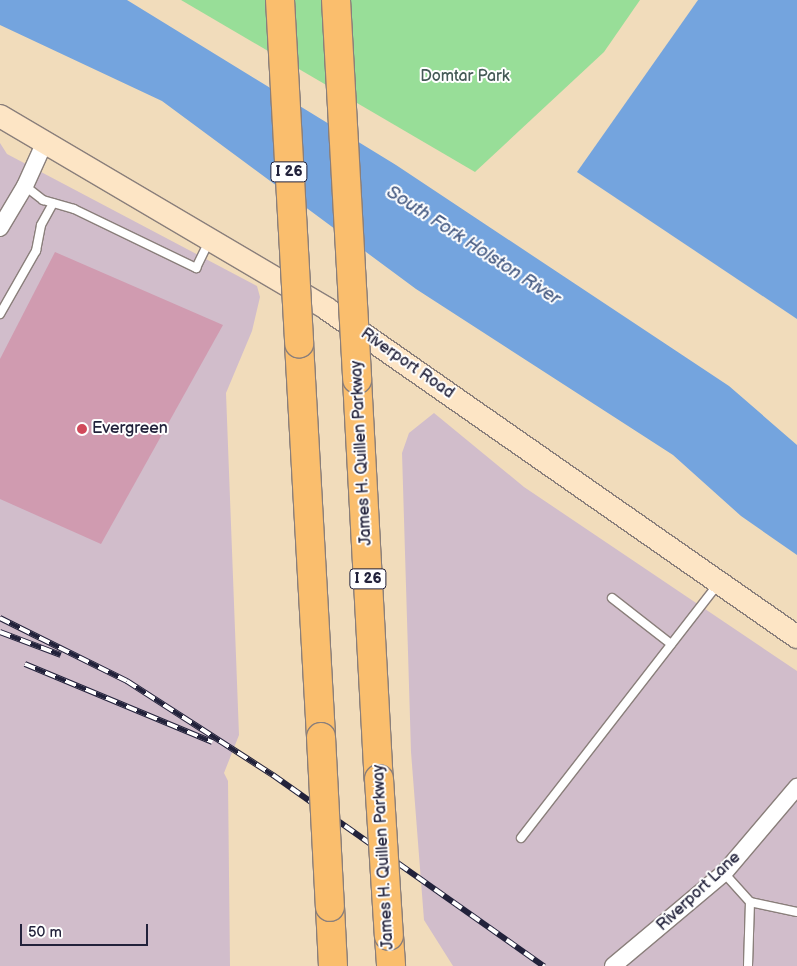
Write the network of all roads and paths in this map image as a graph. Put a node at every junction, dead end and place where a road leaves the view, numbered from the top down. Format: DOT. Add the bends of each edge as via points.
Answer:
graph roads {
  1 [pos="280,0"];
  2 [pos="336,0"];
  3 [pos="0,116"];
  4 [pos="44,144"];
  5 [pos="25,186"];
  6 [pos="53,203"];
  7 [pos="0,228"];
  8 [pos="210,238"];
  9 [pos="0,314"];
  10 [pos="718,584"];
  11 [pos="612,598"];
  12 [pos="797,637"];
  13 [pos="671,644"];
  14 [pos="797,787"];
  15 [pos="521,838"];
  16 [pos="724,873"];
  17 [pos="750,902"];
  18 [pos="797,912"];
  19 [pos="333,966"];
  20 [pos="390,966"];
  21 [pos="613,966"];
  22 [pos="748,966"];
  1 -- 19 [label="highway, I 26, bridge"];
  2 -- 20 [label="highway, James H. Quillen Parkway / I 26, bridge"];
  3 -- 4 [label="main road, Riverport Road"];
  4 -- 5 [label="street"];
  4 -- 8 [label="main road, Riverport Road"];
  5 -- 6 [label="lane" via="42,200"];
  5 -- 7 [label="street"];
  6 -- 8 [label="lane" via="74,209 196,268"];
  6 -- 9 [label="lane" via="42,225 36,251"];
  8 -- 10 [label="main road, Riverport Road" via="415,368"];
  10 -- 12 [label="main road, Riverport Road"];
  10 -- 13 [label="lane"];
  11 -- 13 [label="lane"];
  13 -- 15 [label="lane"];
  14 -- 16 [label="street, Riverport Lane"];
  16 -- 17 [label="lane"];
  16 -- 21 [label="street, Riverport Lane"];
  17 -- 18 [label="lane"];
  17 -- 22 [label="lane"];
}
